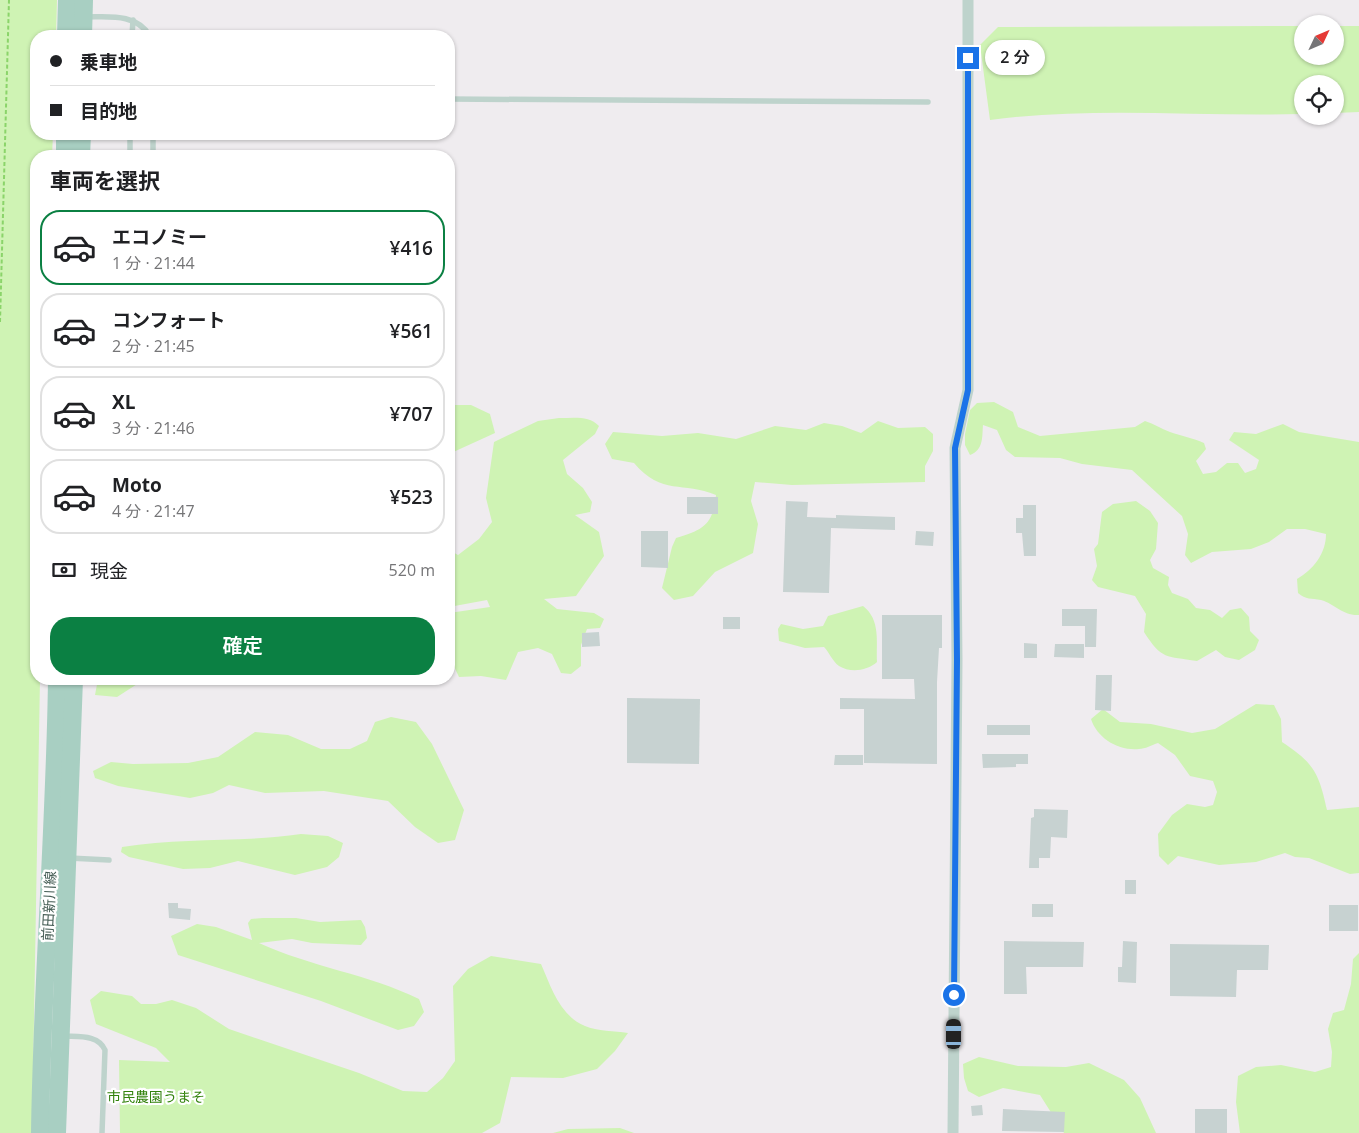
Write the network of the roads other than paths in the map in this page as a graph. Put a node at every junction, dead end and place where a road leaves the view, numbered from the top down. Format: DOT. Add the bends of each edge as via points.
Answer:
graph roads {
  1 [pos="968,0"];
  2 [pos="76,8"];
  3 [pos="133,20"];
  4 [pos="68,30"];
  5 [pos="82,30"];
  6 [pos="132,30"];
  7 [pos="145,30"];
  8 [pos="455,98"];
  9 [pos="928,102"];
  10 [pos="57,685"];
  11 [pos="74,685"];
  12 [pos="69,858"];
  13 [pos="109,860"];
  14 [pos="61,1035"];
  15 [pos="40,1133"];
  16 [pos="57,1133"];
  17 [pos="102,1133"];
  18 [pos="953,1133"];
  1 -- 18 [label="street" via="968,390 955,448 957,670"];
  2 -- 3 [label="lane"];
  2 -- 4 [label="main road"];
  2 -- 5 [label="main road"];
  3 -- 6 [label="lane"];
  3 -- 7 [label="lane"];
  8 -- 9 [label="lane"];
  10 -- 15 [label="main road, 前田新川線"];
  11 -- 12 [label="main road, 前田新川線"];
  12 -- 13 [label="lane"];
  12 -- 14 [label="main road, 前田新川線"];
  14 -- 16 [label="main road, 前田新川線"];
  14 -- 17 [label="lane" via="102,1042 105,1050"];
}
